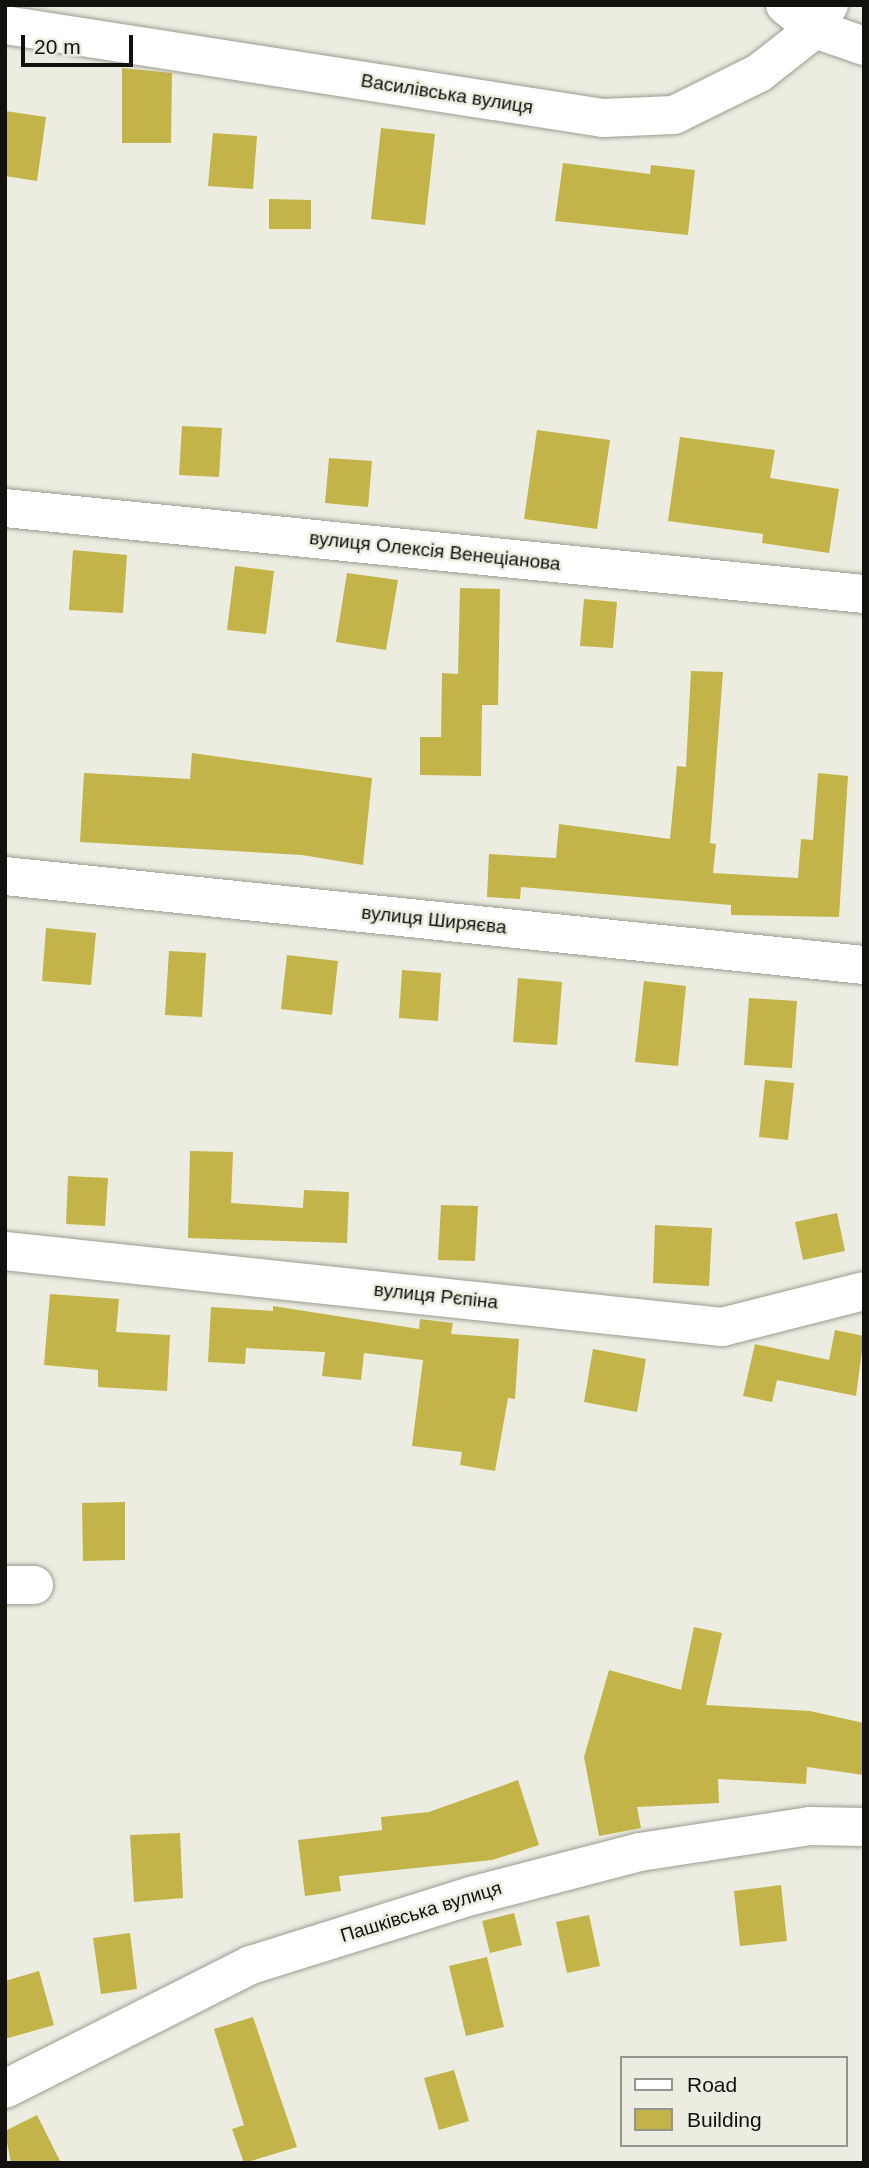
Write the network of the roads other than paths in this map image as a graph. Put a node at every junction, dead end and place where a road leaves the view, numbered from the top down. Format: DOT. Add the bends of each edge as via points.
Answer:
graph roads {
  1 [pos="785,5"];
  2 [pos="822,17"];
  3 [pos="5,25"];
  4 [pos="864,46"];
  5 [pos="5,508"];
  6 [pos="864,594"];
  7 [pos="5,876"];
  8 [pos="864,965"];
  9 [pos="5,1251"];
  10 [pos="864,1291"];
  11 [pos="864,1828"];
  12 [pos="5,2089"];
  1 -- 2 [label="street"];
  2 -- 3 [label="street, Василівська вулиця" via="759,74 674,115 603,118"];
  2 -- 4 [label="street"];
  5 -- 6 [label="street, вулиця Олексія Венеціанова"];
  7 -- 8 [label="street, вулиця Ширяєва"];
  9 -- 10 [label="street, вулиця Рєпіна" via="722,1327"];
  11 -- 12 [label="street, Пашківська вулиця" via="810,1826 640,1852 471,1896 251,1965"];
}
